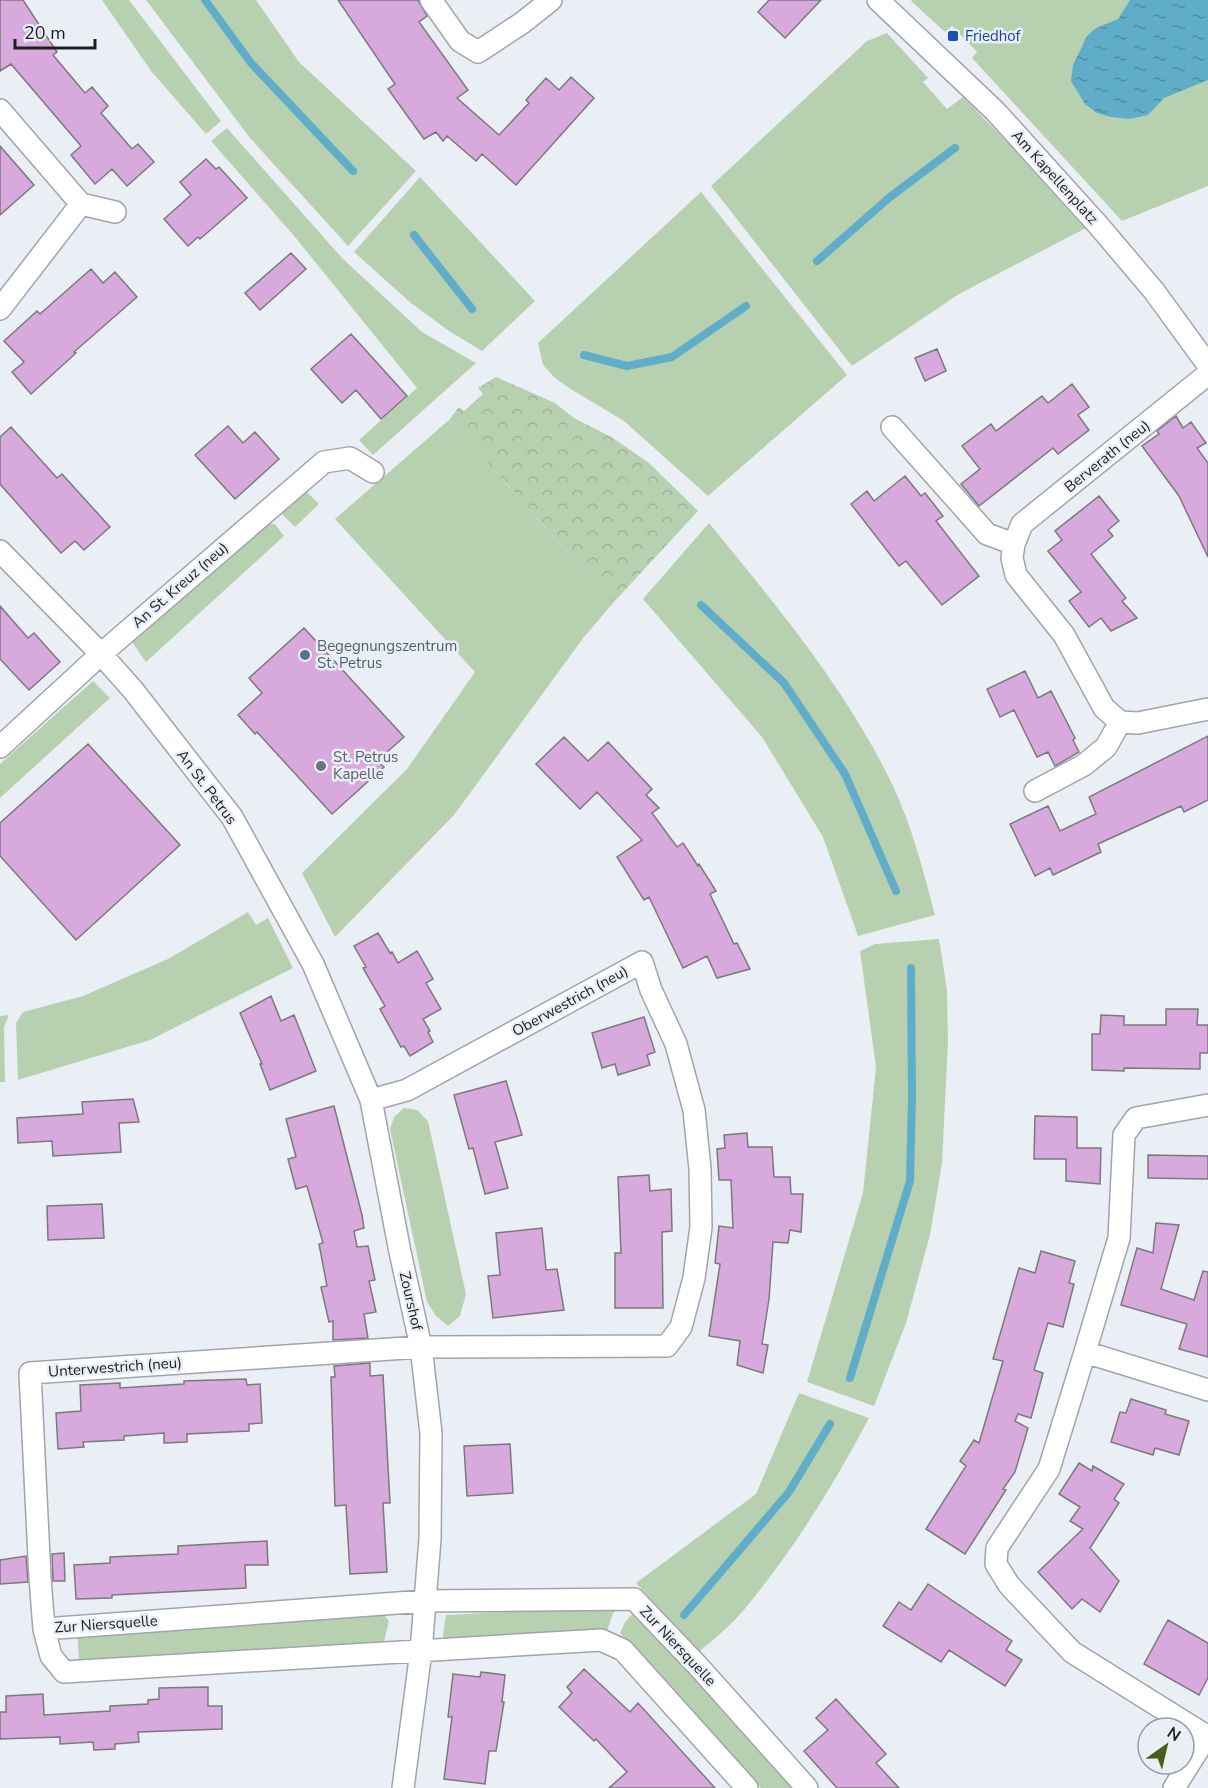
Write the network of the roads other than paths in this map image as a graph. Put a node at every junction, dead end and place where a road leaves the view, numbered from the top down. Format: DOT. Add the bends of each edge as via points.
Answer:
graph roads {
  1 [pos="431,0"];
  2 [pos="551,0"];
  3 [pos="881,3"];
  4 [pos="0,110"];
  5 [pos="81,204"];
  6 [pos="115,212"];
  7 [pos="0,309"];
  8 [pos="1208,365"];
  9 [pos="1208,374"];
  10 [pos="892,427"];
  11 [pos="373,471"];
  12 [pos="1014,544"];
  13 [pos="0,551"];
  14 [pos="100,654"];
  15 [pos="1208,709"];
  16 [pos="1120,722"];
  17 [pos="0,747"];
  18 [pos="1035,791"];
  19 [pos="314,964"];
  20 [pos="370,1100"];
  21 [pos="1208,1104"];
  22 [pos="421,1347"];
  23 [pos="1085,1352"];
  24 [pos="1208,1390"];
  25 [pos="425,1601"];
  26 [pos="44,1629"];
  27 [pos="421,1651"];
  28 [pos="1208,1736"];
  29 [pos="403,1788"];
  30 [pos="747,1788"];
  31 [pos="807,1788"];
  32 [pos="1174,1788"];
  1 -- 2 [label="street" via="460,41 478,52"];
  3 -- 8 [label="street, Am Kapellenplatz" via="995,111 1099,226 1154,291"];
  4 -- 5 [label="street"];
  5 -- 6 [label="street"];
  5 -- 7 [label="street"];
  9 -- 12 [label="street, Berverath (neu)" via="1022,524"];
  10 -- 12 [label="street" via="987,534"];
  11 -- 14 [label="street, An St. Kreuz (neu)" via="350,458 324,462"];
  12 -- 16 [label="street" via="1016,575 1064,635 1104,708"];
  13 -- 14 [label="street, An St. Petrus"];
  14 -- 17 [label="street, An St. Kreuz (neu)"];
  14 -- 19 [label="street, An St. Petrus" via="232,817"];
  15 -- 16 [label="street" via="1138,723"];
  16 -- 18 [label="street" via="1106,747 1084,765"];
  19 -- 20 [label="street, Zourshof"];
  20 -- 22 [label="street, Zourshof"];
  20 -- 22 [label="street, Oberwestrich (neu)" via="407,1090 642,962 676,1044 694,1110 701,1227 694,1278 681,1327 667,1346"];
  21 -- 23 [label="street" via="1136,1118 1124,1135 1119,1238"];
  22 -- 25 [label="street, Zourshof" via="431,1433"];
  22 -- 26 [label="street, Unterwestrich (neu)" via="30,1373"];
  23 -- 24 [label="street"];
  23 -- 28 [label="street" via="1049,1469 997,1548 996,1564 1009,1585 1072,1652"];
  25 -- 26 [label="street, Zur Niersquelle"];
  25 -- 27 [label="street, Zourshof"];
  25 -- 31 [label="street, Zur Niersquelle" via="634,1599"];
  26 -- 27 [label="street, Zur Niersquelle" via="51,1656 64,1672"];
  27 -- 29 [label="street, Zourshof"];
  27 -- 30 [label="street, Zur Niersquelle" via="601,1640 623,1650"];
  28 -- 32 [label="street"];
}
